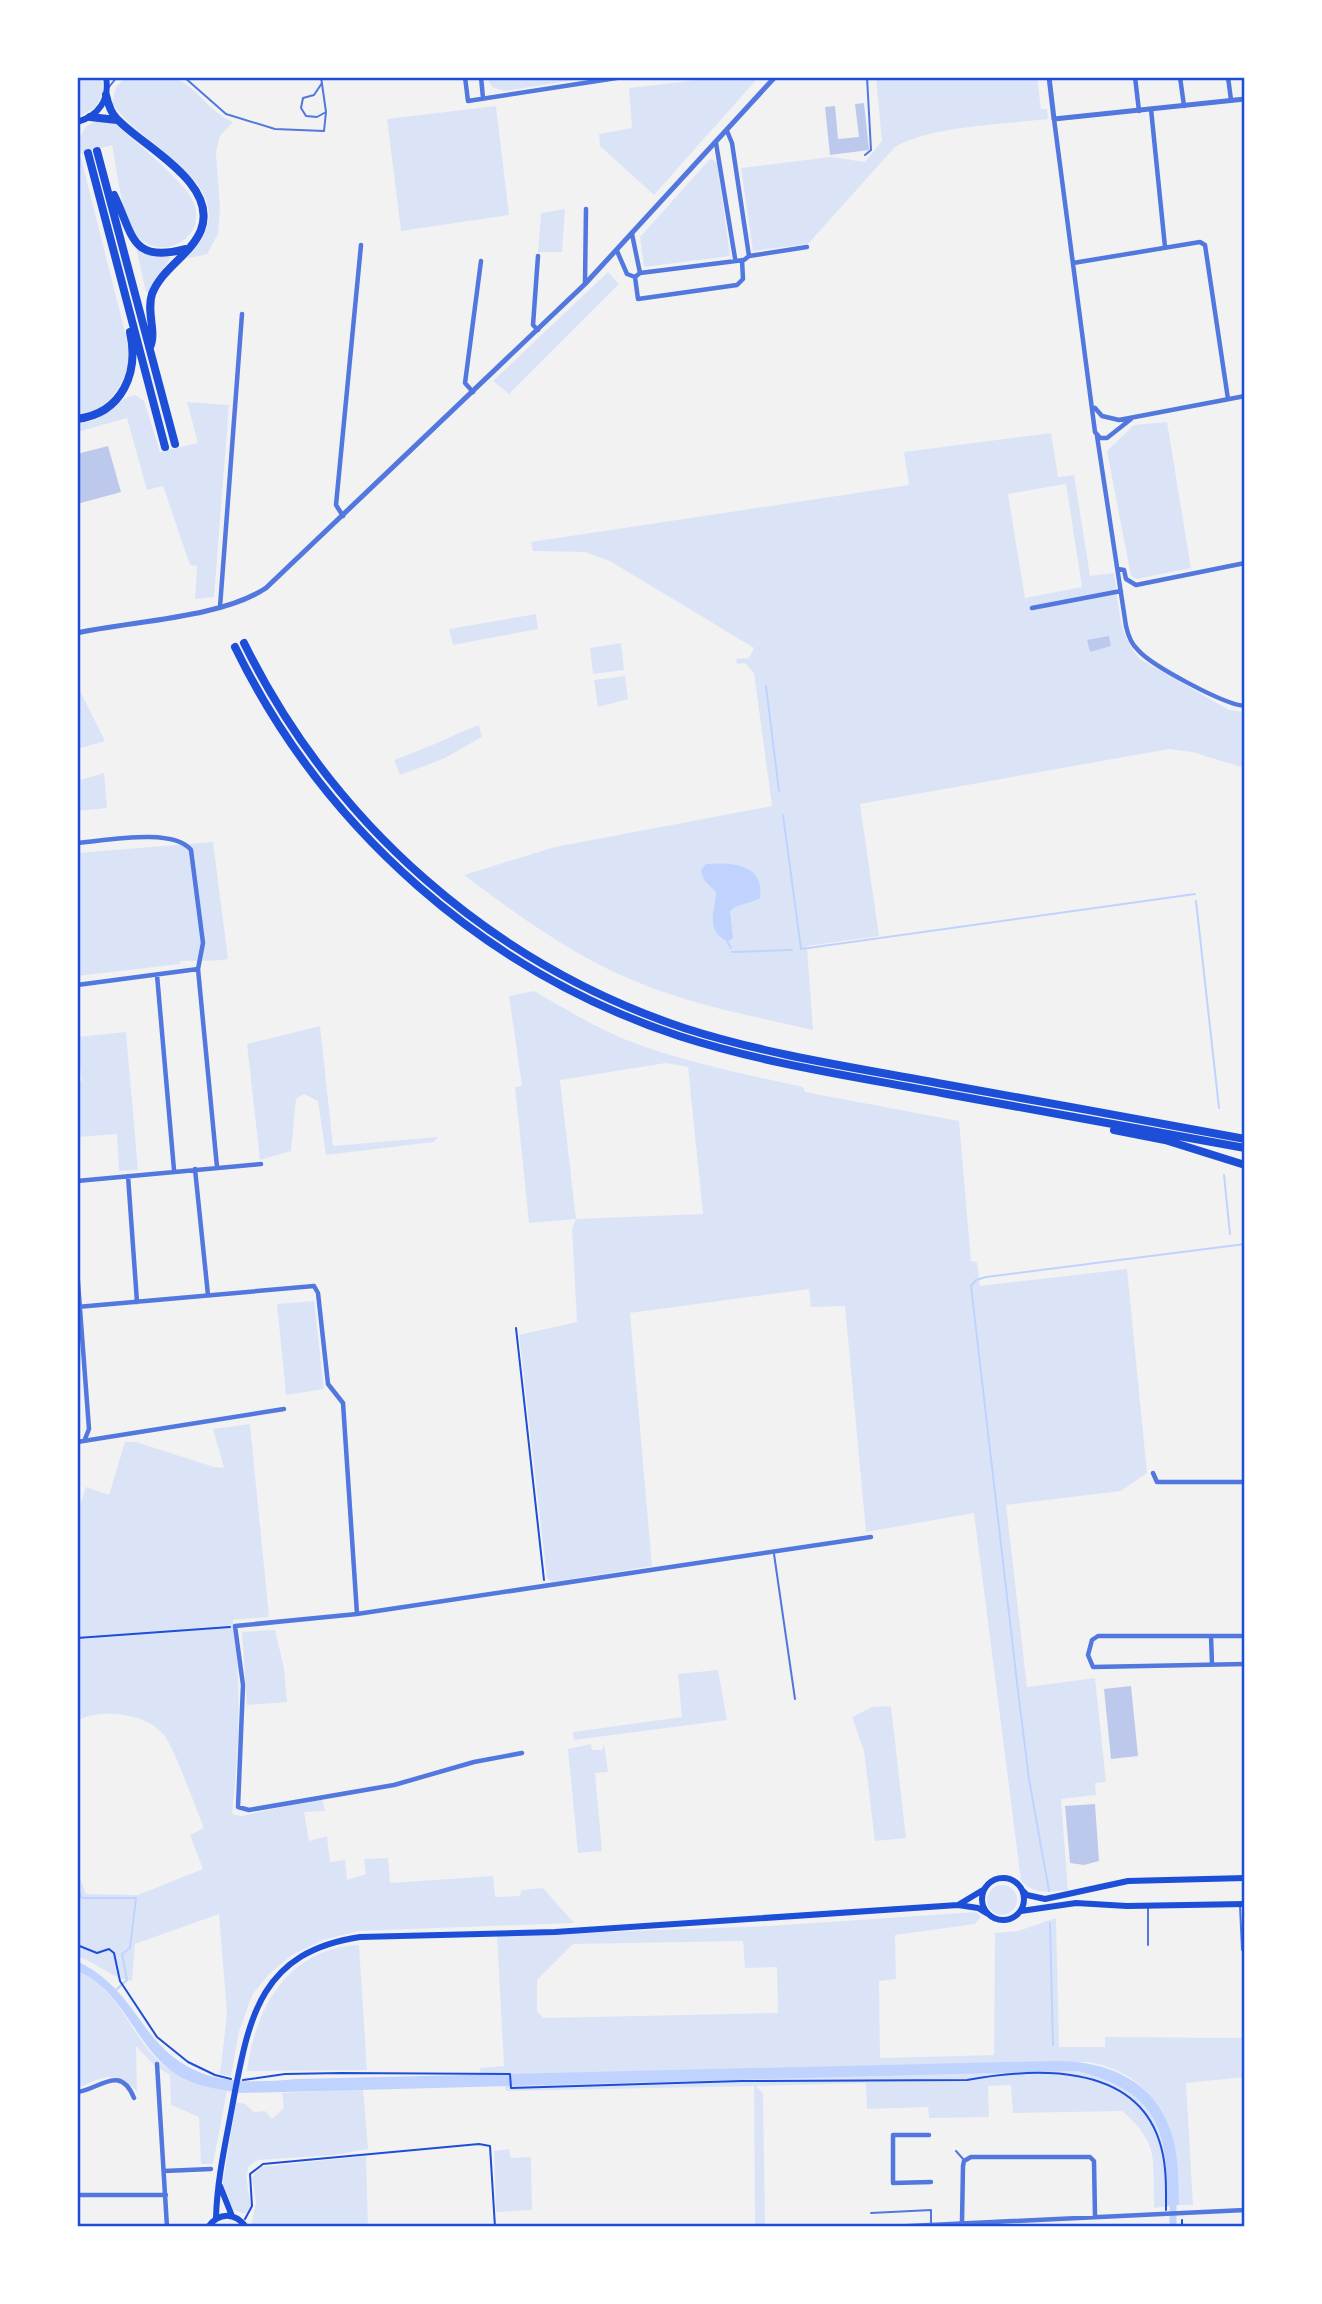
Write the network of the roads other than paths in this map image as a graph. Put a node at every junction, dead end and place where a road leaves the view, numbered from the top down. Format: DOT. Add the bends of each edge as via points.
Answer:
graph roads {
  1 [pos="106,77"];
  2 [pos="117,77"];
  3 [pos="184,77"];
  4 [pos="321,77"];
  5 [pos="466,77"];
  6 [pos="481,77"];
  7 [pos="622,77"];
  8 [pos="867,77"];
  9 [pos="1049,77"];
  10 [pos="1135,77"];
  11 [pos="1180,77"];
  12 [pos="1228,77"];
  13 [pos="774,78"];
  14 [pos="322,82"];
  15 [pos="106,93"];
  16 [pos="484,98"];
  17 [pos="1245,99"];
  18 [pos="1231,101"];
  19 [pos="1184,106"];
  20 [pos="1151,109"];
  21 [pos="1139,110"];
  22 [pos="326,112"];
  23 [pos="84,119"];
  24 [pos="1054,119"];
  25 [pos="117,120"];
  26 [pos="77,130"];
  27 [pos="727,131"];
  28 [pos="716,143"];
  29 [pos="865,155"];
  30 [pos="109,191"];
  31 [pos="586,209"];
  32 [pos="109,233"];
  33 [pos="632,234"];
  34 [pos="361,245"];
  35 [pos="807,247"];
  36 [pos="1165,247"];
  37 [pos="187,249"];
  38 [pos="617,251"];
  39 [pos="538,256"];
  40 [pos="748,256"];
  41 [pos="739,259"];
  42 [pos="481,261"];
  43 [pos="1073,263"];
  44 [pos="640,273"];
  45 [pos="635,277"];
  46 [pos="585,284"];
  47 [pos="242,314"];
  48 [pos="538,331"];
  49 [pos="150,347"];
  50 [pos="473,392"];
  51 [pos="1245,396"];
  52 [pos="1228,399"];
  53 [pos="1092,404"];
  54 [pos="1108,418"];
  55 [pos="77,419"];
  56 [pos="1131,419"];
  57 [pos="1095,424"];
  58 [pos="1114,432"];
  59 [pos="1097,435"];
  60 [pos="1107,438"];
  61 [pos="175,443"];
  62 [pos="165,446"];
  63 [pos="1100,456"];
  64 [pos="343,516"];
  65 [pos="1245,563"];
  66 [pos="1118,569"];
  67 [pos="1121,591"];
  68 [pos="220,608"];
  69 [pos="1032,608"];
  70 [pos="77,632"];
  71 [pos="1245,706"];
  72 [pos="77,843"];
  73 [pos="198,969"];
  74 [pos="157,975"];
  75 [pos="77,985"];
  76 [pos="1002,1104"];
  77 [pos="1245,1139"];
  78 [pos="1245,1148"];
  79 [pos="261,1164"];
  80 [pos="1245,1165"];
  81 [pos="217,1167"];
  82 [pos="195,1169"];
  83 [pos="174,1170"];
  84 [pos="128,1176"];
  85 [pos="77,1181"];
  86 [pos="77,1269"];
  87 [pos="208,1295"];
  88 [pos="137,1302"];
  89 [pos="78,1306"];
  90 [pos="284,1409"];
  91 [pos="79,1441"];
  92 [pos="1153,1473"];
  93 [pos="1245,1482"];
  94 [pos="871,1537"];
  95 [pos="774,1553"];
  96 [pos="357,1614"];
  97 [pos="1211,1636"];
  98 [pos="1245,1636"];
  99 [pos="1212,1664"];
  100 [pos="1245,1664"];
  101 [pos="795,1699"];
  102 [pos="522,1753"];
  103 [pos="1245,1878"];
  104 [pos="984,1890"];
  105 [pos="1023,1890"];
  106 [pos="1046,1902"];
  107 [pos="958,1905"];
  108 [pos="1242,1905"];
  109 [pos="1148,1906"];
  110 [pos="1021,1911"];
  111 [pos="988,1914"];
  112 [pos="1148,1945"];
  113 [pos="1242,1950"];
  114 [pos="157,2064"];
  115 [pos="77,2092"];
  116 [pos="134,2098"];
  117 [pos="929,2135"];
  118 [pos="956,2151"];
  119 [pos="964,2161"];
  120 [pos="211,2169"];
  121 [pos="164,2171"];
  122 [pos="219,2177"];
  123 [pos="931,2182"];
  124 [pos="77,2195"];
  125 [pos="166,2195"];
  126 [pos="1245,2210"];
  127 [pos="871,2213"];
  128 [pos="232,2216"];
  129 [pos="1095,2216"];
  130 [pos="216,2218"];
  131 [pos="1037,2218"];
  132 [pos="962,2222"];
  133 [pos="245,2225"];
  134 [pos="931,2225"];
  135 [pos="167,2227"];
  136 [pos="208,2227"];
  137 [pos="889,2227"];
  138 [pos="1037,2227"];
  1 -- 15 [label="main road"];
  2 -- 15 [label="lane"];
  3 -- 22 [label="lane" via="226,114 275,129 324,131"];
  4 -- 14 [label="lane"];
  5 -- 16 [label="street" via="468,101"];
  6 -- 16 [label="street"];
  7 -- 16 [label="street"];
  8 -- 29 [label="lane" via="871,150"];
  9 -- 24 [label="street"];
  10 -- 21 [label="street"];
  11 -- 19 [label="street"];
  12 -- 18 [label="street"];
  13 -- 27 [label="street"];
  14 -- 22 [label="lane"];
  14 -- 22 [label="lane" via="314,94 303,98 300,108 306,116"];
  15 -- 23 [label="main road" via="100,107"];
  15 -- 25 [label="highway"];
  17 -- 18 [label="street"];
  18 -- 19 [label="street"];
  19 -- 20 [label="street"];
  20 -- 21 [label="street"];
  20 -- 36 [label="street"];
  21 -- 24 [label="street"];
  23 -- 25 [label="highway"];
  23 -- 26 [label="main road"];
  24 -- 43 [label="street"];
  25 -- 37 [label="highway" via="180,172 197,194 201,230"];
  27 -- 28 [label="street"];
  27 -- 40 [label="street"];
  28 -- 33 [label="street"];
  28 -- 41 [label="street"];
  30 -- 32 [label="highway" via="92,152"];
  30 -- 37 [label="highway" via="139,247 159,254"];
  30 -- 49 [label="highway"];
  31 -- 46 [label="street"];
  32 -- 55 [label="highway" via="135,354 115,401 100,412"];
  32 -- 62 [label="highway"];
  33 -- 38 [label="street"];
  33 -- 44 [label="street"];
  34 -- 64 [label="street" via="335,505"];
  35 -- 40 [label="street"];
  36 -- 43 [label="street"];
  36 -- 52 [label="street" via="1200,242 1206,248"];
  37 -- 49 [label="highway" via="151,296"];
  38 -- 45 [label="street" via="627,274"];
  38 -- 46 [label="street"];
  39 -- 48 [label="street" via="533,325"];
  40 -- 41 [label="street"];
  41 -- 44 [label="street"];
  41 -- 45 [label="street" via="743,279 737,285 638,299"];
  42 -- 50 [label="street" via="466,383"];
  43 -- 53 [label="street"];
  44 -- 45 [label="street"];
  46 -- 48 [label="street"];
  47 -- 68 [label="street"];
  48 -- 50 [label="street"];
  49 -- 61 [label="highway"];
  50 -- 64 [label="street"];
  51 -- 52 [label="street"];
  52 -- 56 [label="street"];
  53 -- 54 [label="street"];
  53 -- 57 [label="street"];
  54 -- 56 [label="street"];
  54 -- 57 [label="street"];
  54 -- 58 [label="street"];
  56 -- 58 [label="street"];
  57 -- 59 [label="street"];
  58 -- 60 [label="street"];
  59 -- 60 [label="street"];
  59 -- 63 [label="street"];
  60 -- 63 [label="street"];
  63 -- 66 [label="street"];
  64 -- 68 [label="street" via="266,588 250,599"];
  65 -- 66 [label="street" via="1136,585"];
  66 -- 67 [label="street"];
  67 -- 69 [label="street"];
  67 -- 71 [label="street" via="1126,626 1138,651 1226,703"];
  68 -- 70 [label="street"];
  72 -- 73 [label="street" via="160,837 188,846 203,943"];
  73 -- 74 [label="street"];
  73 -- 81 [label="street"];
  74 -- 75 [label="street"];
  74 -- 83 [label="street"];
  76 -- 77 [label="highway" via="705,1044 616,1012 530,968 445,909 358,828 285,735 239,645 301,741 384,841 476,921 588,988 678,1026 764,1049"];
  76 -- 78 [label="highway"];
  76 -- 80 [label="highway" via="1048,1118 1165,1140"];
  79 -- 81 [label="street"];
  81 -- 82 [label="street"];
  82 -- 83 [label="street"];
  82 -- 87 [label="street"];
  83 -- 84 [label="street"];
  84 -- 85 [label="street"];
  84 -- 88 [label="street"];
  86 -- 89 [label="street"];
  87 -- 88 [label="street"];
  87 -- 96 [label="street" via="314,1286 318,1293 328,1384 343,1403"];
  88 -- 89 [label="street"];
  89 -- 91 [label="street" via="89,1429 87,1438"];
  90 -- 91 [label="street"];
  92 -- 93 [label="street" via="1157,1482 1167,1483"];
  94 -- 95 [label="street"];
  95 -- 96 [label="street"];
  95 -- 101 [label="lane"];
  96 -- 102 [label="street" via="236,1626 243,1685 237,1807 249,1810 394,1785"];
  97 -- 98 [label="street"];
  97 -- 99 [label="street"];
  97 -- 99 [label="street" via="1098,1636 1088,1655 1093,1667"];
  99 -- 100 [label="street"];
  103 -- 106 [label="main road" via="1128,1881"];
  104 -- 105 [label="main road" via="1003,1878"];
  104 -- 107 [label="main road"];
  104 -- 111 [label="main road" via="982,1902"];
  105 -- 106 [label="main road"];
  105 -- 110 [label="main road"];
  106 -- 109 [label="main road"];
  106 -- 110 [label="main road"];
  107 -- 111 [label="main road"];
  107 -- 122 [label="main road" via="665,1926 334,1941 276,1977 250,2020"];
  108 -- 109 [label="main road"];
  108 -- 113 [label="lane"];
  109 -- 112 [label="lane"];
  110 -- 111 [label="main road" via="1005,1920"];
  114 -- 121 [label="street"];
  115 -- 116 [label="street" via="116,2080"];
  117 -- 123 [label="street" via="893,2135 893,2183"];
  118 -- 119 [label="lane"];
  119 -- 129 [label="street" via="971,2157 1090,2157 1094,2161"];
  119 -- 132 [label="street"];
  120 -- 121 [label="street"];
  121 -- 125 [label="street"];
  122 -- 128 [label="main road" via="222,2198"];
  122 -- 130 [label="main road"];
  124 -- 125 [label="street"];
  125 -- 135 [label="street"];
  126 -- 129 [label="street"];
  127 -- 134 [label="lane" via="931,2210"];
  128 -- 130 [label="main road"];
  128 -- 133 [label="main road"];
  129 -- 131 [label="street"];
  130 -- 136 [label="main road"];
  131 -- 132 [label="street"];
  131 -- 138 [label="street"];
  132 -- 134 [label="street"];
  134 -- 137 [label="street"];
}
